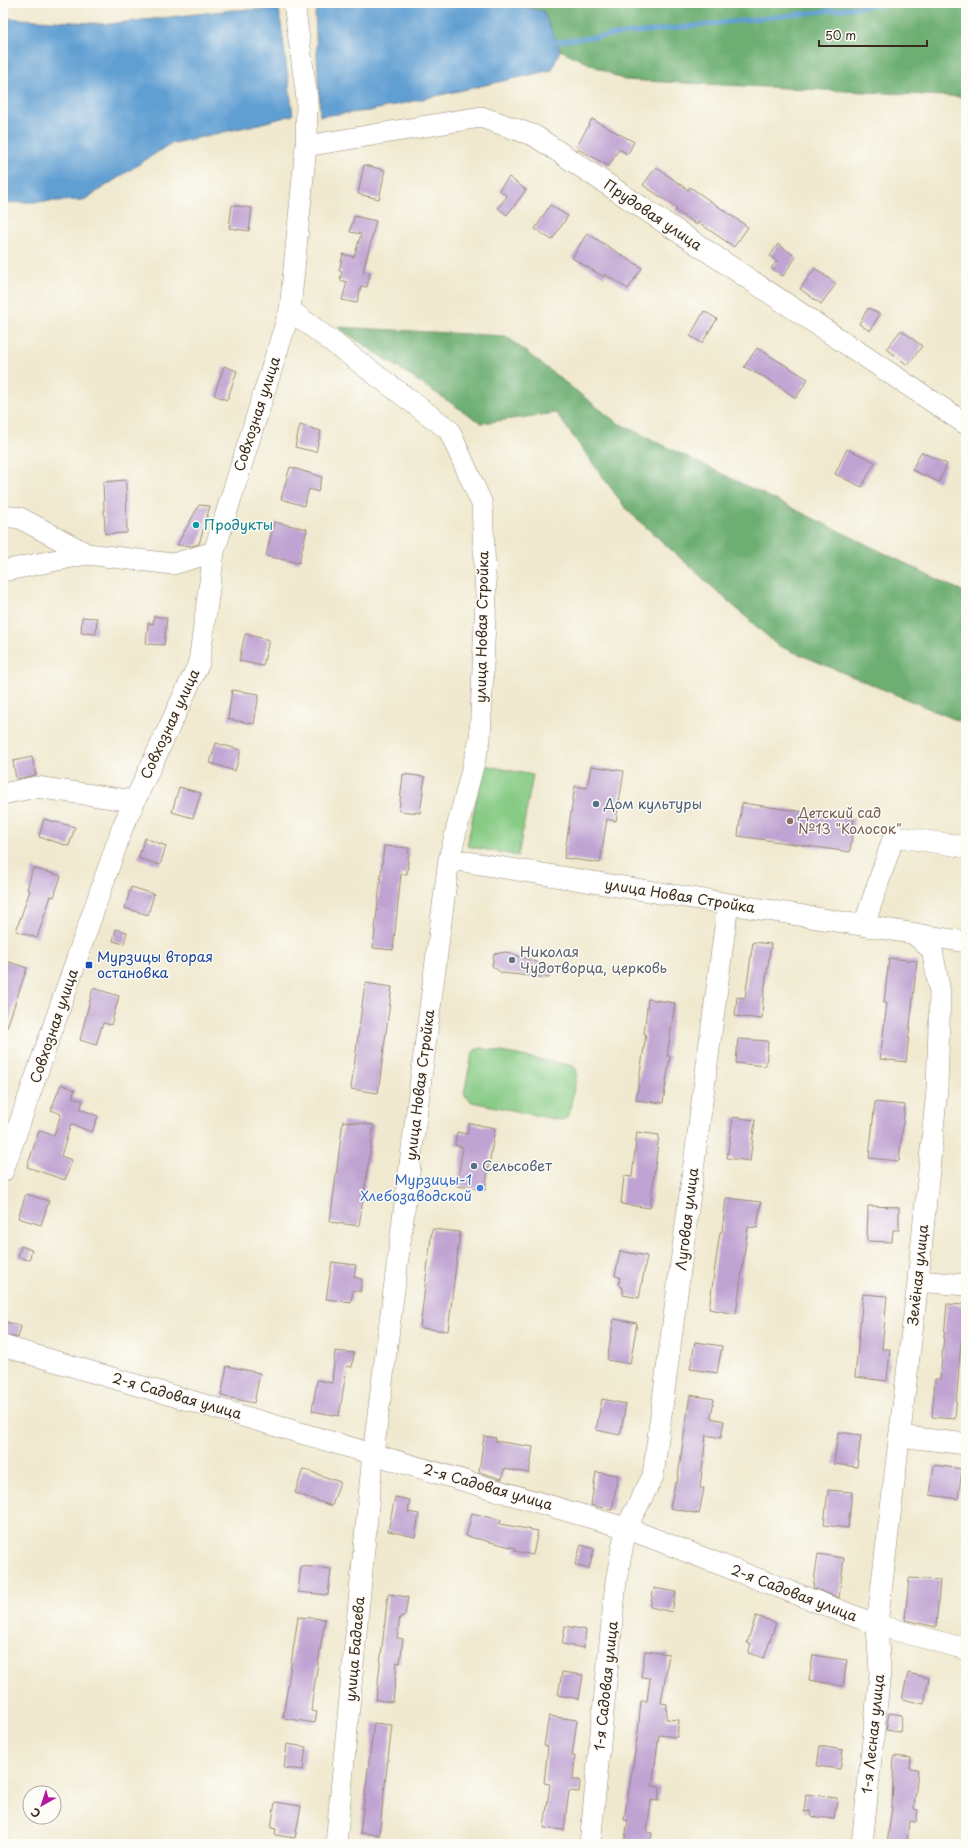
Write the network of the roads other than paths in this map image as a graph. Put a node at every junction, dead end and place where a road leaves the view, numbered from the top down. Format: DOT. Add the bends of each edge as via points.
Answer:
graph roads {
  1 [pos="294,3"];
  2 [pos="306,146"];
  3 [pos="290,310"];
  4 [pos="966,424"];
  5 [pos="3,516"];
  6 [pos="214,552"];
  7 [pos="87,554"];
  8 [pos="3,571"];
  9 [pos="3,794"];
  10 [pos="134,801"];
  11 [pos="966,847"];
  12 [pos="448,859"];
  13 [pos="728,904"];
  14 [pos="864,925"];
  15 [pos="913,933"];
  16 [pos="966,942"];
  17 [pos="3,1171"];
  18 [pos="918,1281"];
  19 [pos="966,1285"];
  20 [pos="3,1346"];
  21 [pos="899,1436"];
  22 [pos="966,1444"];
  23 [pos="374,1454"];
  24 [pos="626,1528"];
  25 [pos="877,1625"];
  26 [pos="966,1649"];
  27 [pos="336,1844"];
  28 [pos="590,1844"];
  29 [pos="862,1844"];
  1 -- 2 [label="street, Совхозная улица" via="307,99"];
  2 -- 3 [label="street, Совхозная улица"];
  2 -- 4 [label="street, Прудовая улица" via="481,117 535,136"];
  3 -- 6 [label="street, Совхозная улица"];
  3 -- 12 [label="street, улица Новая Стройка" via="449,430 482,504 486,596 480,739"];
  5 -- 7 [label="street" via="20,518"];
  6 -- 7 [label="street" via="173,564"];
  6 -- 10 [label="street, Совхозная улица" via="199,663"];
  7 -- 8 [label="street"];
  9 -- 10 [label="street" via="36,787"];
  10 -- 17 [label="street, Совхозная улица" via="123,826"];
  11 -- 14 [label="street" via="894,836"];
  12 -- 13 [label="street, улица Новая Стройка"];
  12 -- 23 [label="street, улица Новая Стройка"];
  13 -- 14 [label="street, улица Новая Стройка"];
  13 -- 24 [label="street, Луговая улица" via="653,1476"];
  14 -- 15 [label="street, улица Новая Стройка"];
  15 -- 16 [label="street, улица Новая Стройка"];
  15 -- 18 [label="street, Зелёная улица" via="932,950 940,992 937,1089"];
  18 -- 19 [label="street"];
  18 -- 21 [label="street, Зелёная улица"];
  20 -- 23 [label="street, 2-я Садовая улица"];
  21 -- 22 [label="street"];
  21 -- 25 [label="street, Зелёная улица"];
  23 -- 24 [label="street, 2-я Садовая улица"];
  23 -- 27 [label="street, улица Бадаева"];
  24 -- 25 [label="street, 2-я Садовая улица"];
  24 -- 28 [label="street, 1-я Садовая улица" via="616,1581"];
  25 -- 26 [label="street, 2-я Садовая улица"];
  25 -- 29 [label="street, 1-я Лесная улица" via="880,1673"];
}
